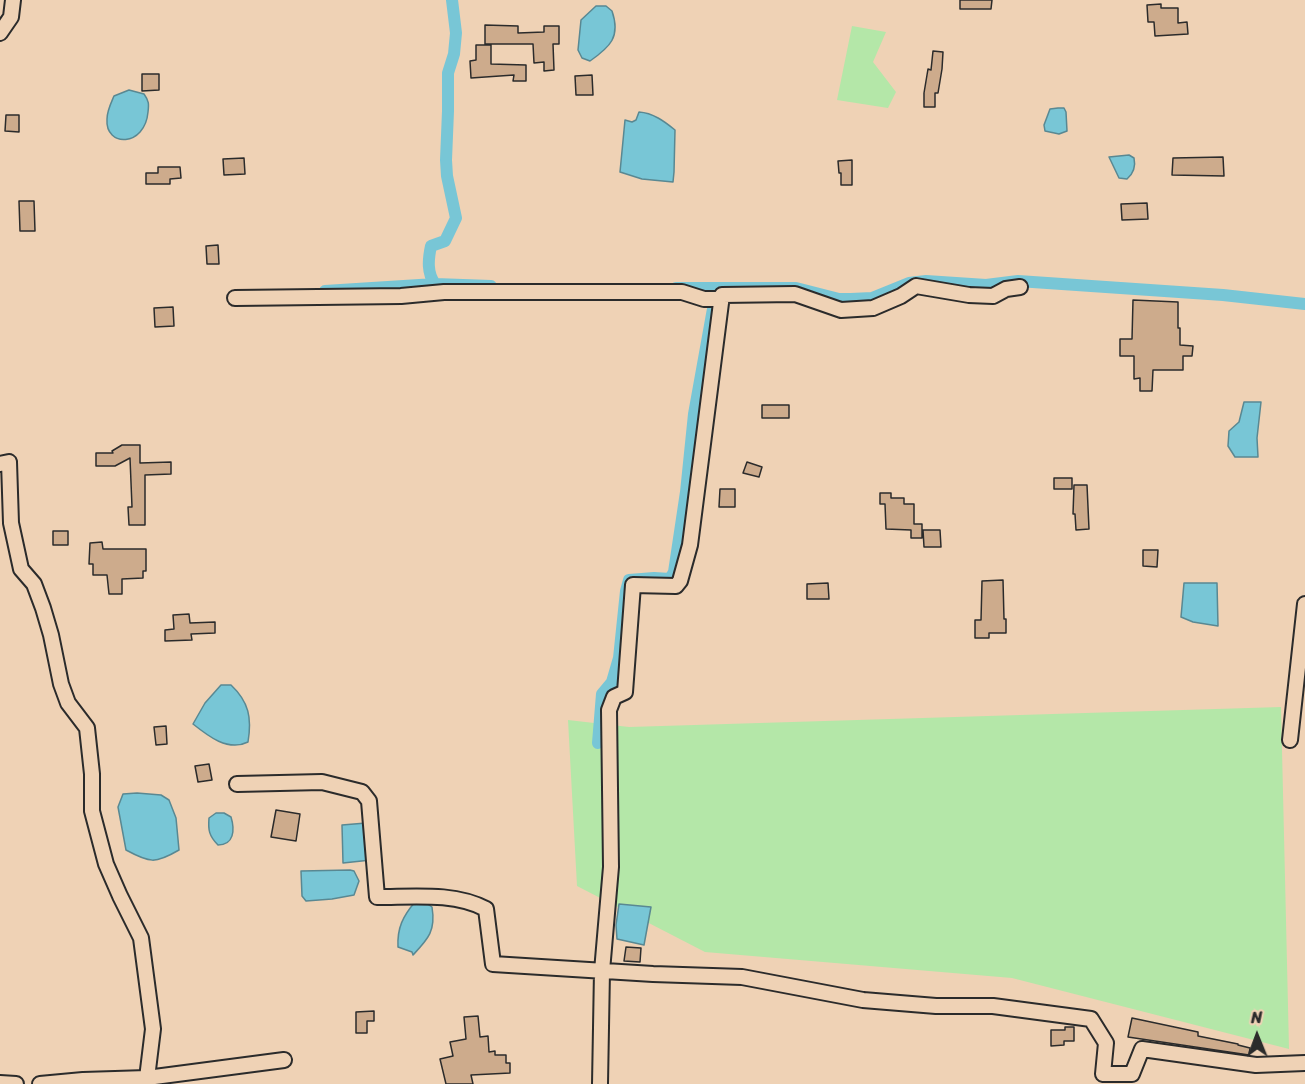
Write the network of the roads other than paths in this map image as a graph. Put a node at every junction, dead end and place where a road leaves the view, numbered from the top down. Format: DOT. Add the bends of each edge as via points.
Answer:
graph roads {
  1 [pos="13,0"];
  2 [pos="0,33"];
  3 [pos="1020,287"];
  4 [pos="235,298"];
  5 [pos="721,299"];
  6 [pos="0,464"];
  7 [pos="1305,604"];
  8 [pos="1290,740"];
  9 [pos="237,784"];
  10 [pos="602,971"];
  11 [pos="284,1060"];
  12 [pos="1305,1063"];
  13 [pos="147,1078"];
  14 [pos="189,1079"];
  15 [pos="0,1083"];
  16 [pos="16,1084"];
  17 [pos="40,1084"];
  18 [pos="600,1084"];
  1 -- 2 [label="street" via="11,17"];
  3 -- 5 [label="street" via="993,296 916,286 873,308 841,310 795,294 722,295"];
  4 -- 5 [label="street" via="444,292 682,292 704,299"];
  5 -- 10 [label="street" via="690,545 676,586 633,585 624,692 614,697 609,710 612,867"];
  6 -- 13 [label="street" via="9,462 11,524 21,569 33,584 43,608 68,703 87,728 92,811 106,864 141,938 153,1029"];
  7 -- 8 [label="street"];
  9 -- 10 [label="street" via="322,782 362,792 369,801 376,897 471,901 486,909 493,964"];
  10 -- 12 [label="street" via="742,977 863,1000 993,1006 1091,1019 1106,1043 1103,1074 1132,1074 1142,1049 1256,1065"];
  10 -- 18 [label="street"];
  11 -- 14 [label="street"];
  13 -- 14 [label="street"];
  13 -- 17 [label="street"];
  15 -- 16 [label="street"];
}
